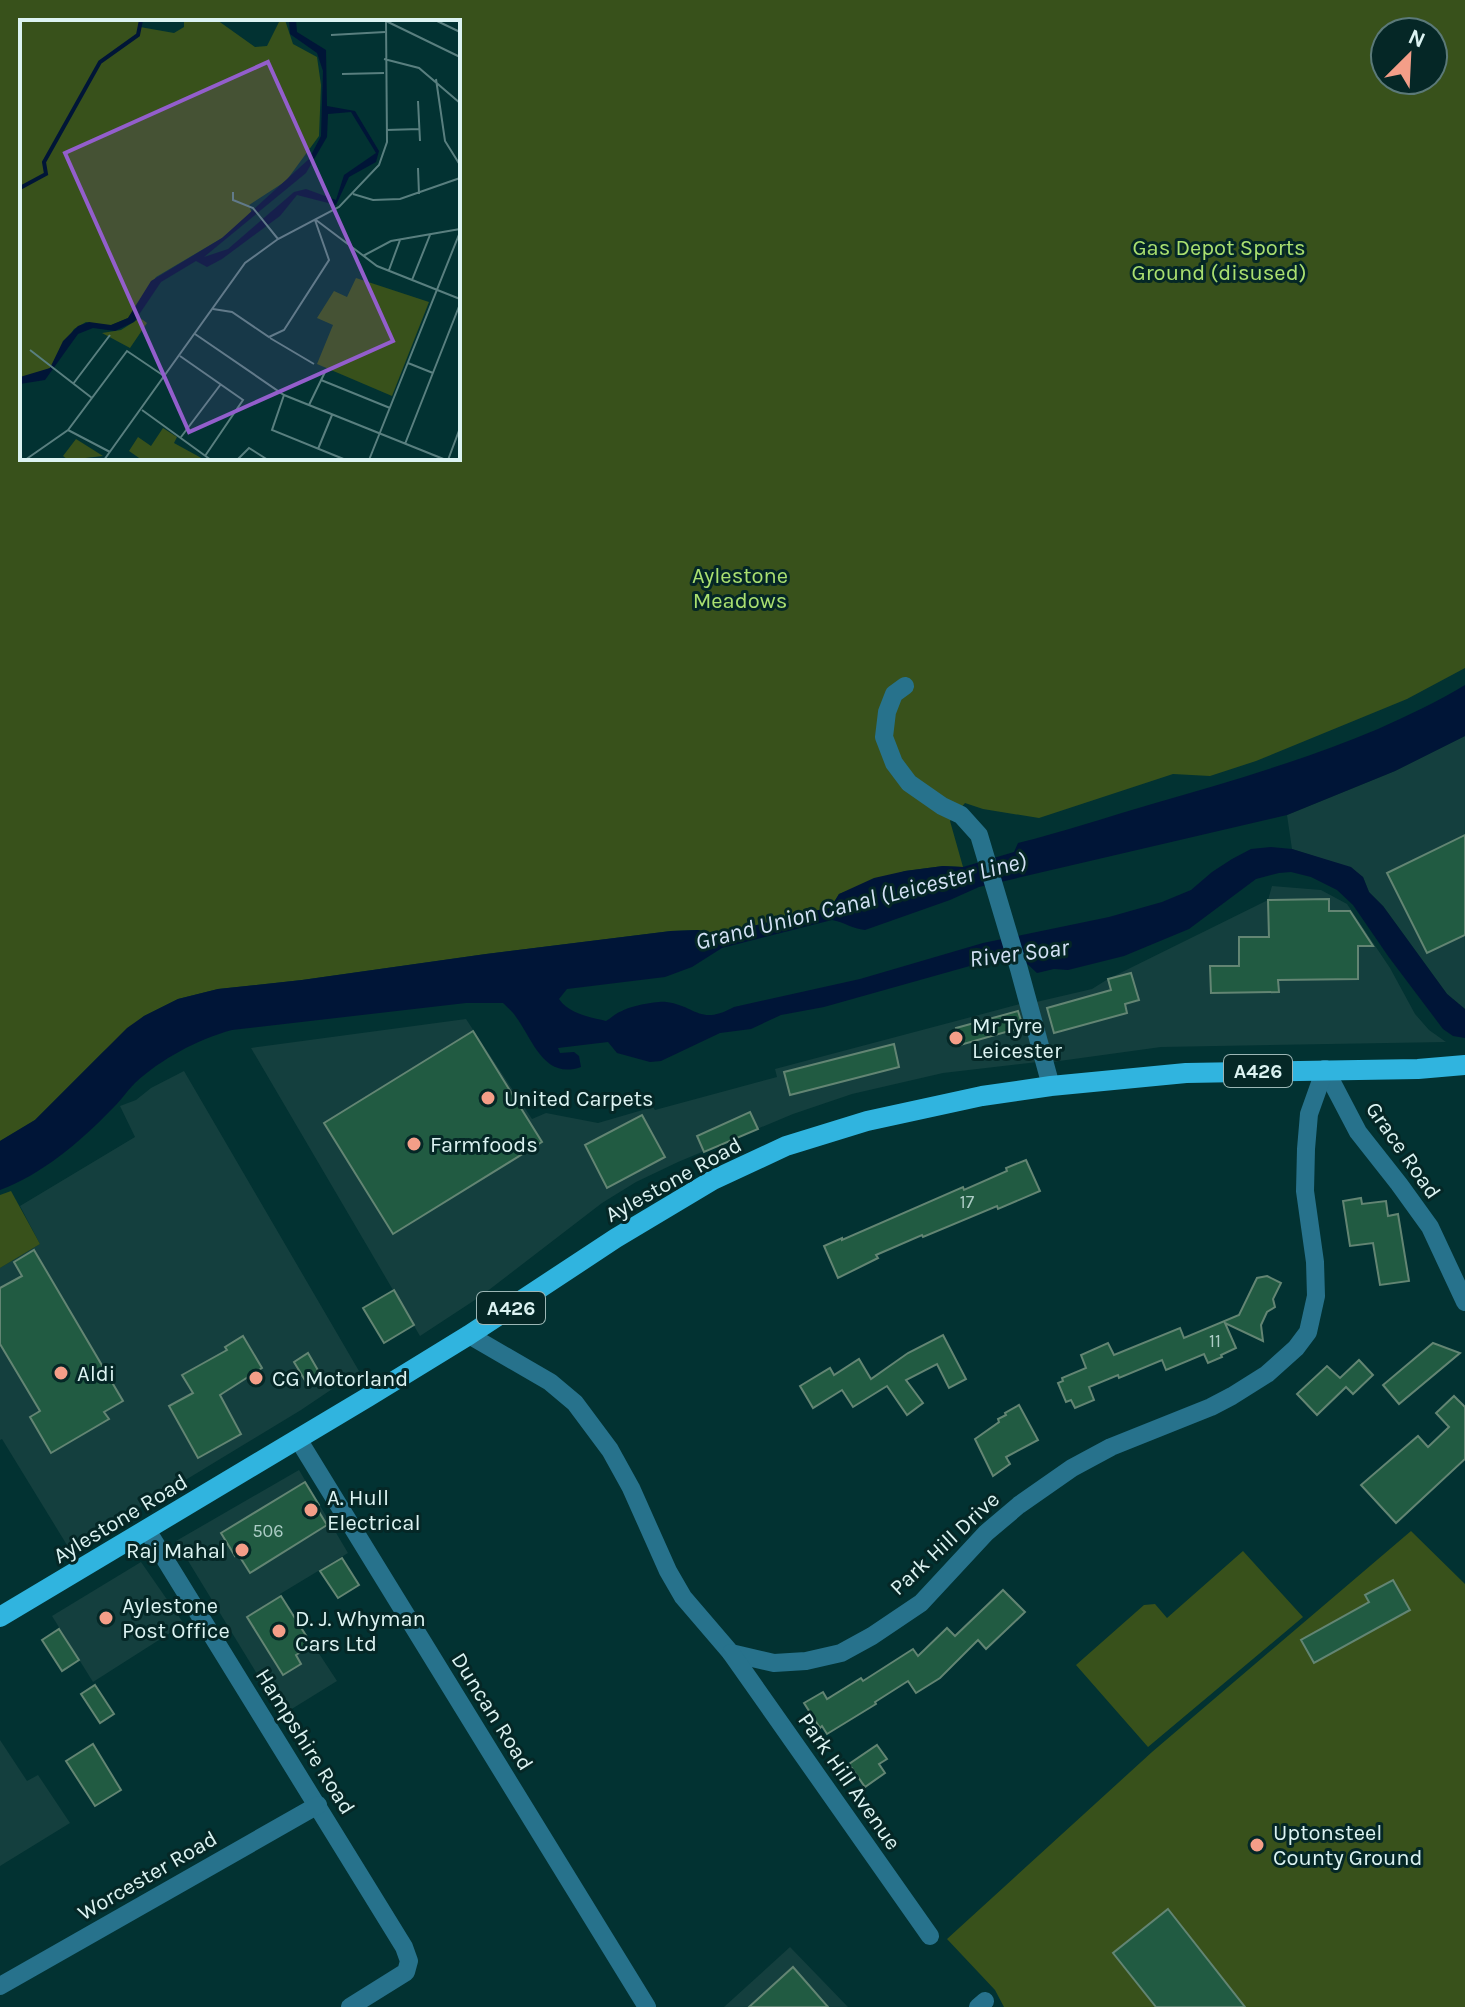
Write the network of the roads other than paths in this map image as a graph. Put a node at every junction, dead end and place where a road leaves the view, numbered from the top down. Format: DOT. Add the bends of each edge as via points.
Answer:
graph roads {
  1 [pos="905,686"];
  2 [pos="1465,1065"];
  3 [pos="1325,1069"];
  4 [pos="1051,1086"];
  5 [pos="1465,1302"];
  6 [pos="469,1335"];
  7 [pos="298,1439"];
  8 [pos="147,1530"];
  9 [pos="2,1613"];
  10 [pos="731,1653"];
  11 [pos="318,1805"];
  12 [pos="930,1936"];
  13 [pos="0,1986"];
  14 [pos="350,2007"];
  15 [pos="647,2007"];
  1 -- 4 [label="street" via="894,694 884,737 909,783 961,815 979,835"];
  2 -- 3 [label="main road, Aylestone Road / A426"];
  3 -- 4 [label="main road, Aylestone Road / A426" via="1186,1073"];
  3 -- 5 [label="street, Grace Road" via="1358,1132 1430,1227"];
  3 -- 10 [label="street, Park Hill Drive" via="1309,1114 1306,1149 1316,1296 1308,1332 1289,1355 1211,1407 1072,1468 986,1533 921,1603 841,1653 774,1663"];
  4 -- 6 [label="main road, Aylestone Road / A426" via="867,1121 786,1146 713,1180"];
  6 -- 7 [label="main road, Aylestone Road / A426"];
  6 -- 10 [label="street" via="550,1382 575,1403 610,1450 683,1597"];
  7 -- 8 [label="main road, Aylestone Road / A426"];
  7 -- 15 [label="street, Duncan Road"];
  8 -- 9 [label="main road, Aylestone Road / A426"];
  8 -- 11 [label="street, Hampshire Road"];
  10 -- 12 [label="street, Park Hill Avenue"];
  11 -- 13 [label="street, Worcester Road"];
  11 -- 14 [label="street, Hampshire Road" via="409,1961 399,1978"];
}
